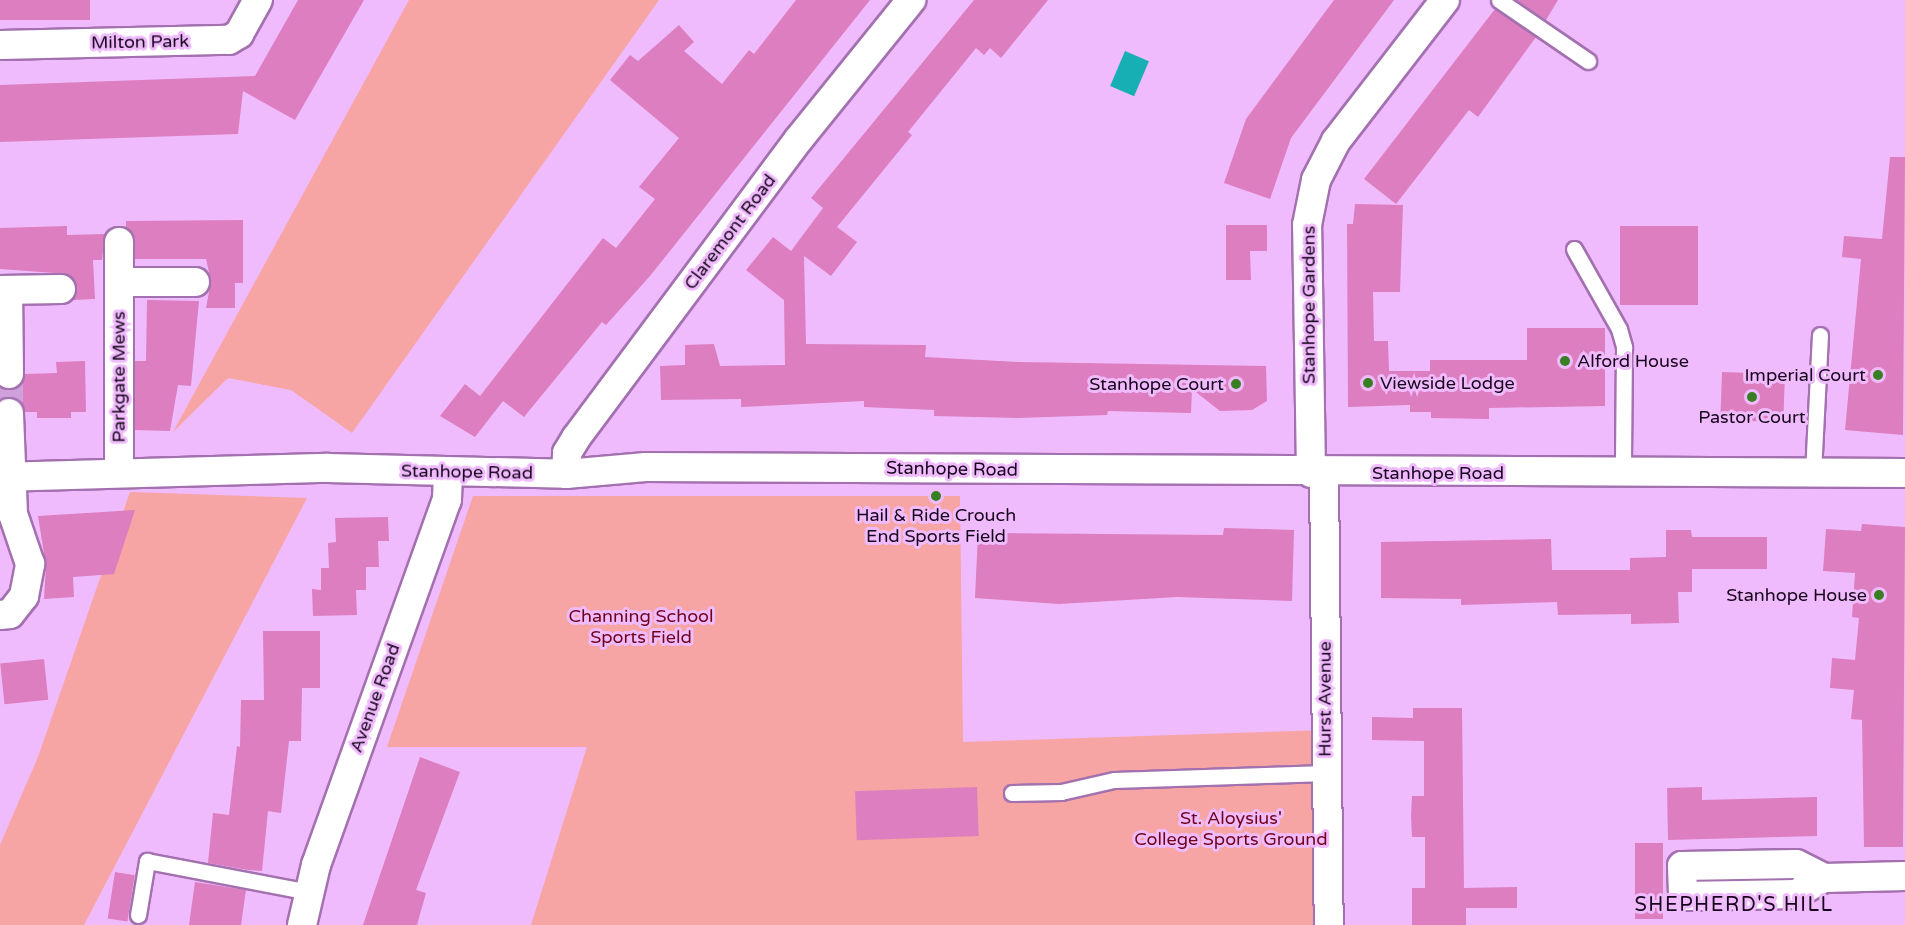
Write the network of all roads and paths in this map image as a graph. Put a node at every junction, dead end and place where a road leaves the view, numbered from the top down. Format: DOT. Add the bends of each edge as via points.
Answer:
graph roads {
  1 [pos="258,0"];
  2 [pos="911,0"];
  3 [pos="1445,0"];
  4 [pos="1499,0"];
  5 [pos="0,45"];
  6 [pos="1588,61"];
  7 [pos="119,242"];
  8 [pos="1574,249"];
  9 [pos="120,282"];
  10 [pos="195,282"];
  11 [pos="4,290"];
  12 [pos="62,290"];
  13 [pos="1820,335"];
  14 [pos="9,374"];
  15 [pos="9,413"];
  16 [pos="119,471"];
  17 [pos="448,472"];
  18 [pos="1318,473"];
  19 [pos="1623,473"];
  20 [pos="1813,473"];
  21 [pos="1905,473"];
  22 [pos="566,474"];
  23 [pos="6,477"];
  24 [pos="0,615"];
  25 [pos="1326,773"];
  26 [pos="1011,793"];
  27 [pos="1905,876"];
  28 [pos="1824,878"];
  29 [pos="310,892"];
  30 [pos="138,915"];
  31 [pos="302,925"];
  32 [pos="1329,925"];
  1 -- 5 [label="street, Milton Park" via="239,34 229,40"];
  2 -- 22 [label="street, Claremont Road" via="799,139 576,438 567,453"];
  3 -- 18 [label="street, Stanhope Gardens" via="1336,141 1316,180 1307,225"];
  4 -- 6 [label="lane"];
  7 -- 9 [label="street, Parkgate Mews"];
  8 -- 19 [label="lane" via="1619,329 1624,346"];
  9 -- 10 [label="street"];
  9 -- 16 [label="street, Parkgate Mews"];
  11 -- 12 [label="street"];
  11 -- 14 [label="street"];
  13 -- 20 [label="lane"];
  15 -- 23 [label="street"];
  16 -- 17 [label="street, Stanhope Road"];
  16 -- 23 [label="street, Stanhope Road"];
  17 -- 22 [label="street, Stanhope Road"];
  17 -- 29 [label="street, Avenue Road" via="447,500"];
  18 -- 19 [label="street, Stanhope Road"];
  18 -- 22 [label="street, Stanhope Road" via="646,467"];
  18 -- 25 [label="street, Hurst Avenue"];
  19 -- 20 [label="street, Stanhope Road"];
  20 -- 21 [label="street, Stanhope Road"];
  23 -- 24 [label="street" via="30,564 24,596 10,614"];
  25 -- 26 [label="lane" via="1114,780 1061,792"];
  25 -- 32 [label="street, Hurst Avenue"];
  27 -- 28 [label="street"];
  29 -- 30 [label="lane" via="147,861"];
  29 -- 31 [label="street, Avenue Road"];
}
